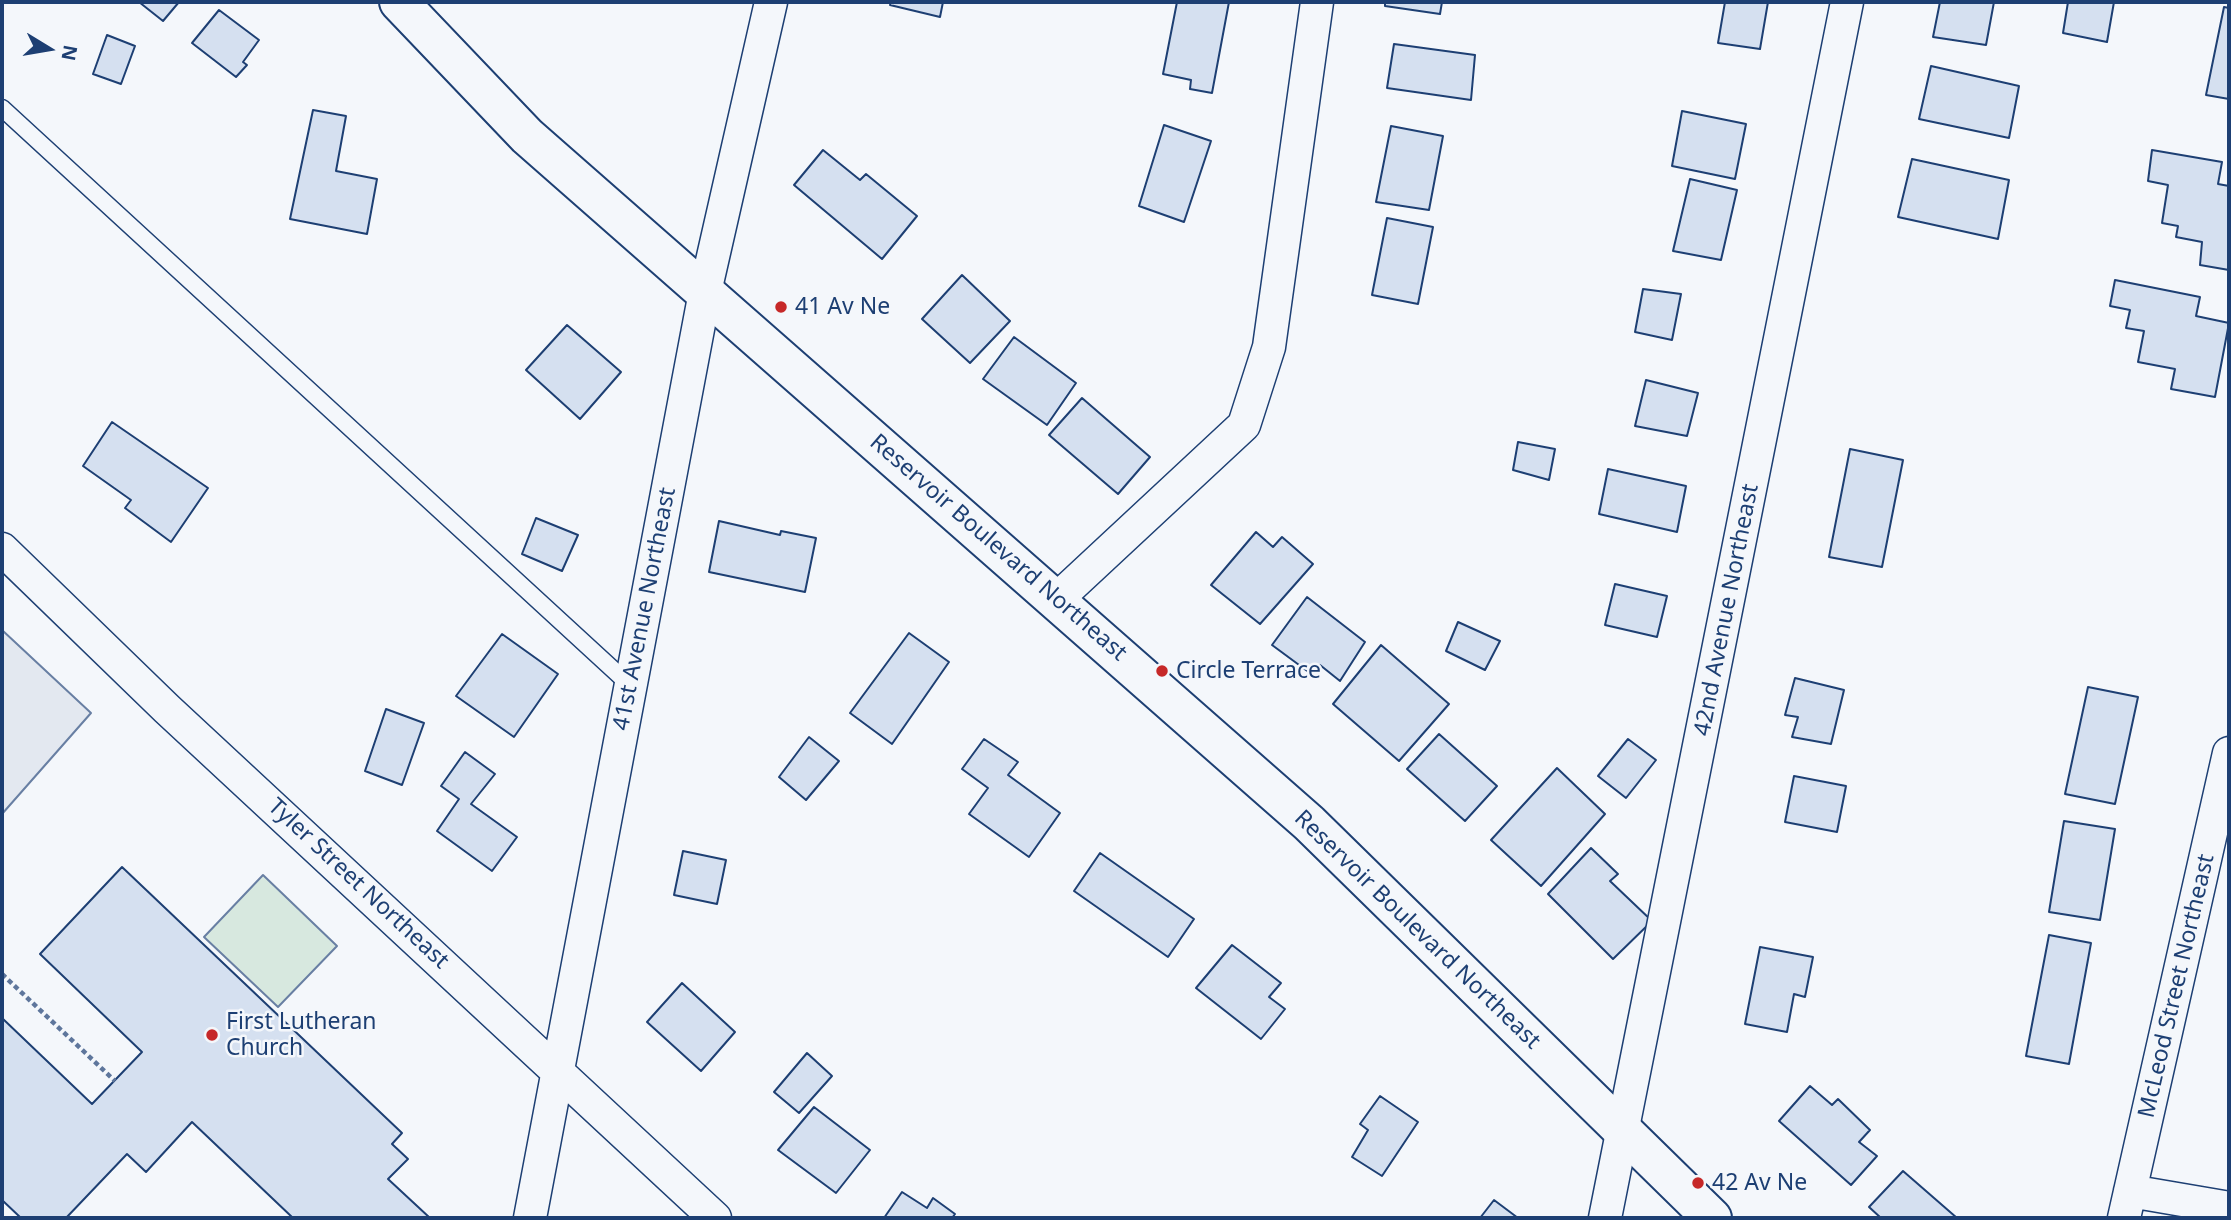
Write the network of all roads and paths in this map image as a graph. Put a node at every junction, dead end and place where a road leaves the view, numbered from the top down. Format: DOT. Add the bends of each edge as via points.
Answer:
graph roads {
  1 [pos="399,2"];
  2 [pos="771,2"];
  3 [pos="1317,2"];
  4 [pos="1847,2"];
  5 [pos="2,108"];
  6 [pos="705,292"];
  7 [pos="2,549"];
  8 [pos="1056,600"];
  9 [pos="631,686"];
  10 [pos="2229,753"];
  11 [pos="2,974"];
  12 [pos="559,1071"];
  13 [pos="115,1081"];
  14 [pos="1622,1133"];
  15 [pos="2127,1204"];
  16 [pos="2229,1208"];
  17 [pos="530,1218"];
  18 [pos="715,1218"];
  19 [pos="1605,1218"];
  20 [pos="1712,1218"];
  1 -- 6 [label="street, Reservoir Boulevard Northeast" via="527,136"];
  2 -- 6 [label="street, 41st Avenue Northeast"];
  3 -- 8 [label="street" via="1269,347 1244,425"];
  4 -- 14 [label="street, 42nd Avenue Northeast"];
  5 -- 9 [label="lane"];
  6 -- 8 [label="street, Reservoir Boulevard Northeast"];
  6 -- 9 [label="street, 41st Avenue Northeast"];
  7 -- 12 [label="street, Tyler Street Northeast" via="167,709"];
  8 -- 14 [label="street, Reservoir Boulevard Northeast" via="1309,823"];
  9 -- 12 [label="street, 41st Avenue Northeast"];
  10 -- 15 [label="street, McLeod Street Northeast"];
  11 -- 13 [label="path"];
  12 -- 17 [label="street, 41st Avenue Northeast"];
  12 -- 18 [label="street, Tyler Street Northeast"];
  14 -- 19 [label="street, 42nd Avenue Northeast"];
  14 -- 20 [label="street, Reservoir Boulevard Northeast"];
  15 -- 16 [label="street"];
}
